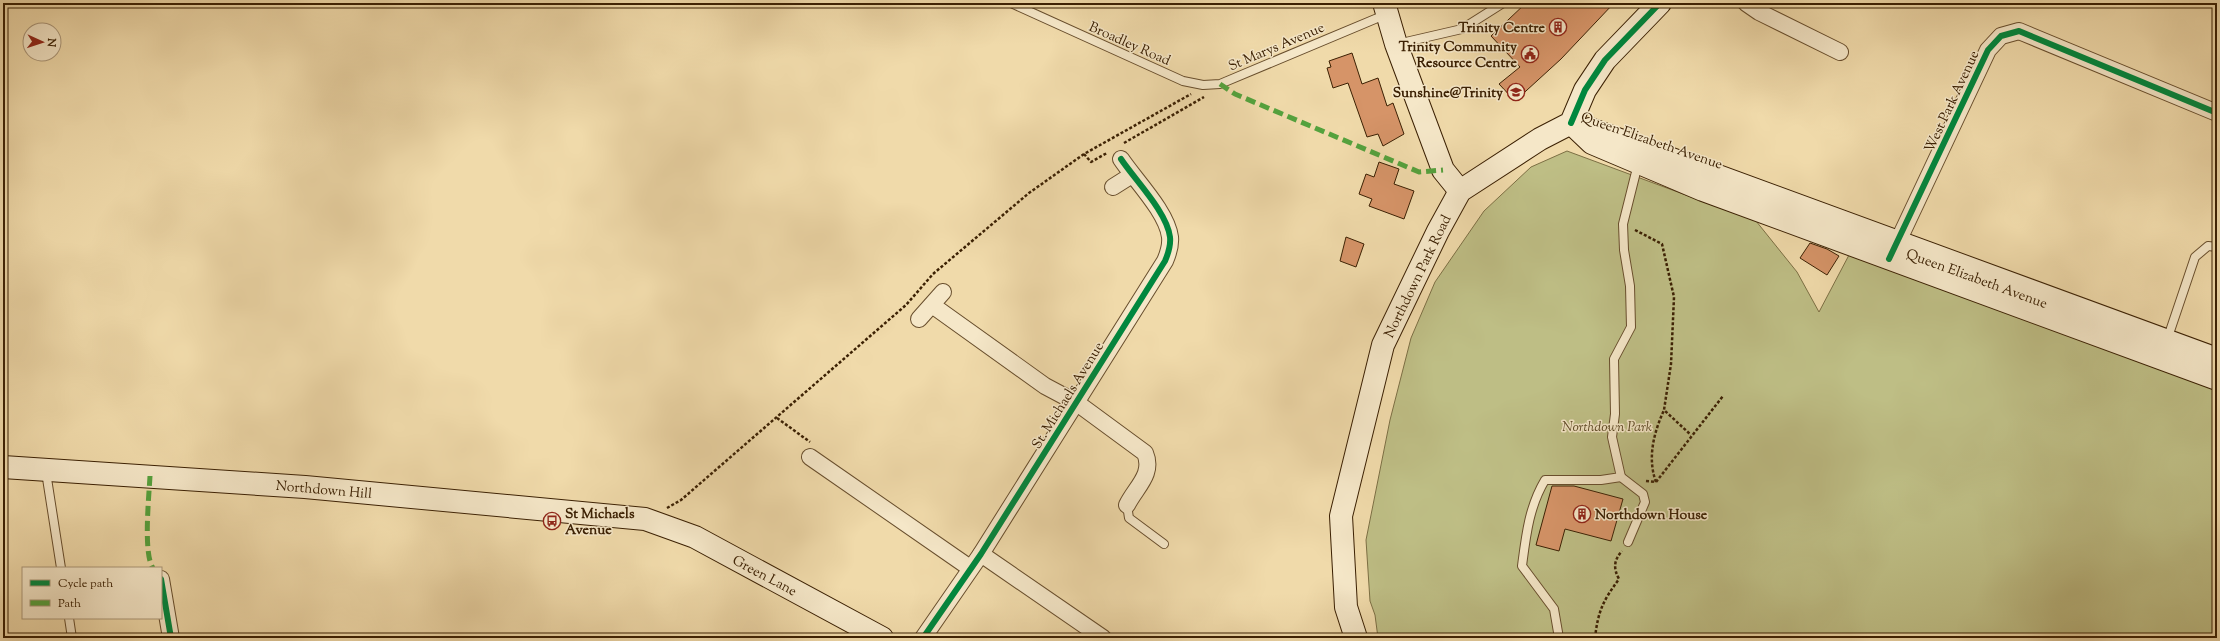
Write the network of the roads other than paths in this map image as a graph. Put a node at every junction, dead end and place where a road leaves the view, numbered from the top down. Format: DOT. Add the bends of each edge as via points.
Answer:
graph roads {
  1 [pos="1011,3"];
  2 [pos="1504,3"];
  3 [pos="1660,3"];
  4 [pos="1746,3"];
  5 [pos="1386,8"];
  6 [pos="1396,44"];
  7 [pos="1840,52"];
  8 [pos="1220,84"];
  9 [pos="2217,113"];
  10 [pos="1572,123"];
  11 [pos="1118,154"];
  12 [pos="1638,164"];
  13 [pos="1132,175"];
  14 [pos="1707,181"];
  15 [pos="1113,187"];
  16 [pos="1460,191"];
  17 [pos="2217,247"];
  18 [pos="1893,251"];
  19 [pos="943,292"];
  20 [pos="932,305"];
  21 [pos="920,319"];
  22 [pos="2166,341"];
  23 [pos="2217,359"];
  24 [pos="2217,379"];
  25 [pos="1077,403"];
  26 [pos="810,457"];
  27 [pos="3,467"];
  28 [pos="46,469"];
  29 [pos="1622,477"];
  30 [pos="1128,505"];
  31 [pos="645,519"];
  32 [pos="1628,542"];
  33 [pos="1164,544"];
  34 [pos="981,554"];
  35 [pos="61,567"];
  36 [pos="970,568"];
  37 [pos="162,594"];
  38 [pos="163,610"];
  39 [pos="69,619"];
  40 [pos="72,638"];
  41 [pos="171,638"];
  42 [pos="882,638"];
  43 [pos="923,638"];
  44 [pos="1103,638"];
  45 [pos="1356,638"];
  46 [pos="1559,638"];
  1 -- 8 [label="lane, Broadley Road" via="1183,81 1202,85"];
  2 -- 6 [label="lane" via="1462,29"];
  3 -- 10 [label="main road" via="1605,60 1585,90"];
  4 -- 7 [label="street" via="1758,12"];
  5 -- 6 [label="main road"];
  5 -- 8 [label="lane, St Marys Avenue"];
  6 -- 16 [label="main road" via="1443,170"];
  9 -- 18 [label="street, West Park Avenue" via="2019,31 2001,36 1988,50"];
  10 -- 12 [label="main road, Queen Elizabeth Avenue" via="1592,143"];
  10 -- 14 [label="main road, Queen Elizabeth Avenue"];
  10 -- 16 [label="main road, Northdown Park Road" via="1540,139"];
  11 -- 13 [label="street, St. Michaels Avenue"];
  12 -- 14 [label="main road, Queen Elizabeth Avenue"];
  12 -- 29 [label="lane" via="1624,224 1631,326 1614,359 1615,414 1612,437"];
  13 -- 15 [label="street"];
  13 -- 25 [label="street, St. Michaels Avenue" via="1166,224 1170,237 1169,250 1165,261"];
  14 -- 18 [label="main road, Queen Elizabeth Avenue"];
  16 -- 45 [label="main road, Northdown Park Road" via="1383,345 1341,516 1346,606"];
  17 -- 22 [label="lane" via="2208,246 2195,257"];
  18 -- 22 [label="main road, Queen Elizabeth Avenue"];
  18 -- 24 [label="main road, Queen Elizabeth Avenue"];
  19 -- 20 [label="street"];
  20 -- 21 [label="street"];
  20 -- 25 [label="street, St. Michaels Avenue" via="1045,386"];
  22 -- 23 [label="main road, Queen Elizabeth Avenue"];
  25 -- 30 [label="street, St. Michaels Avenue" via="1145,453 1149,462 1147,472"];
  25 -- 34 [label="street, St. Michaels Avenue"];
  26 -- 36 [label="street"];
  27 -- 28 [label="main road, Northdown Hill"];
  28 -- 31 [label="main road, Northdown Hill" via="305,487"];
  28 -- 35 [label="lane"];
  29 -- 32 [label="lane" via="1643,494 1645,502"];
  29 -- 46 [label="lane" via="1601,480 1545,480 1538,492 1527,523 1522,566 1554,609"];
  30 -- 33 [label="lane" via="1129,518"];
  31 -- 42 [label="main road, Green Lane" via="695,537"];
  34 -- 36 [label="street, St. Michaels Avenue"];
  34 -- 44 [label="street"];
  36 -- 43 [label="street, St. Michaels Avenue"];
  37 -- 38 [label="street"];
  38 -- 41 [label="street"];
  39 -- 40 [label="lane"];
}
